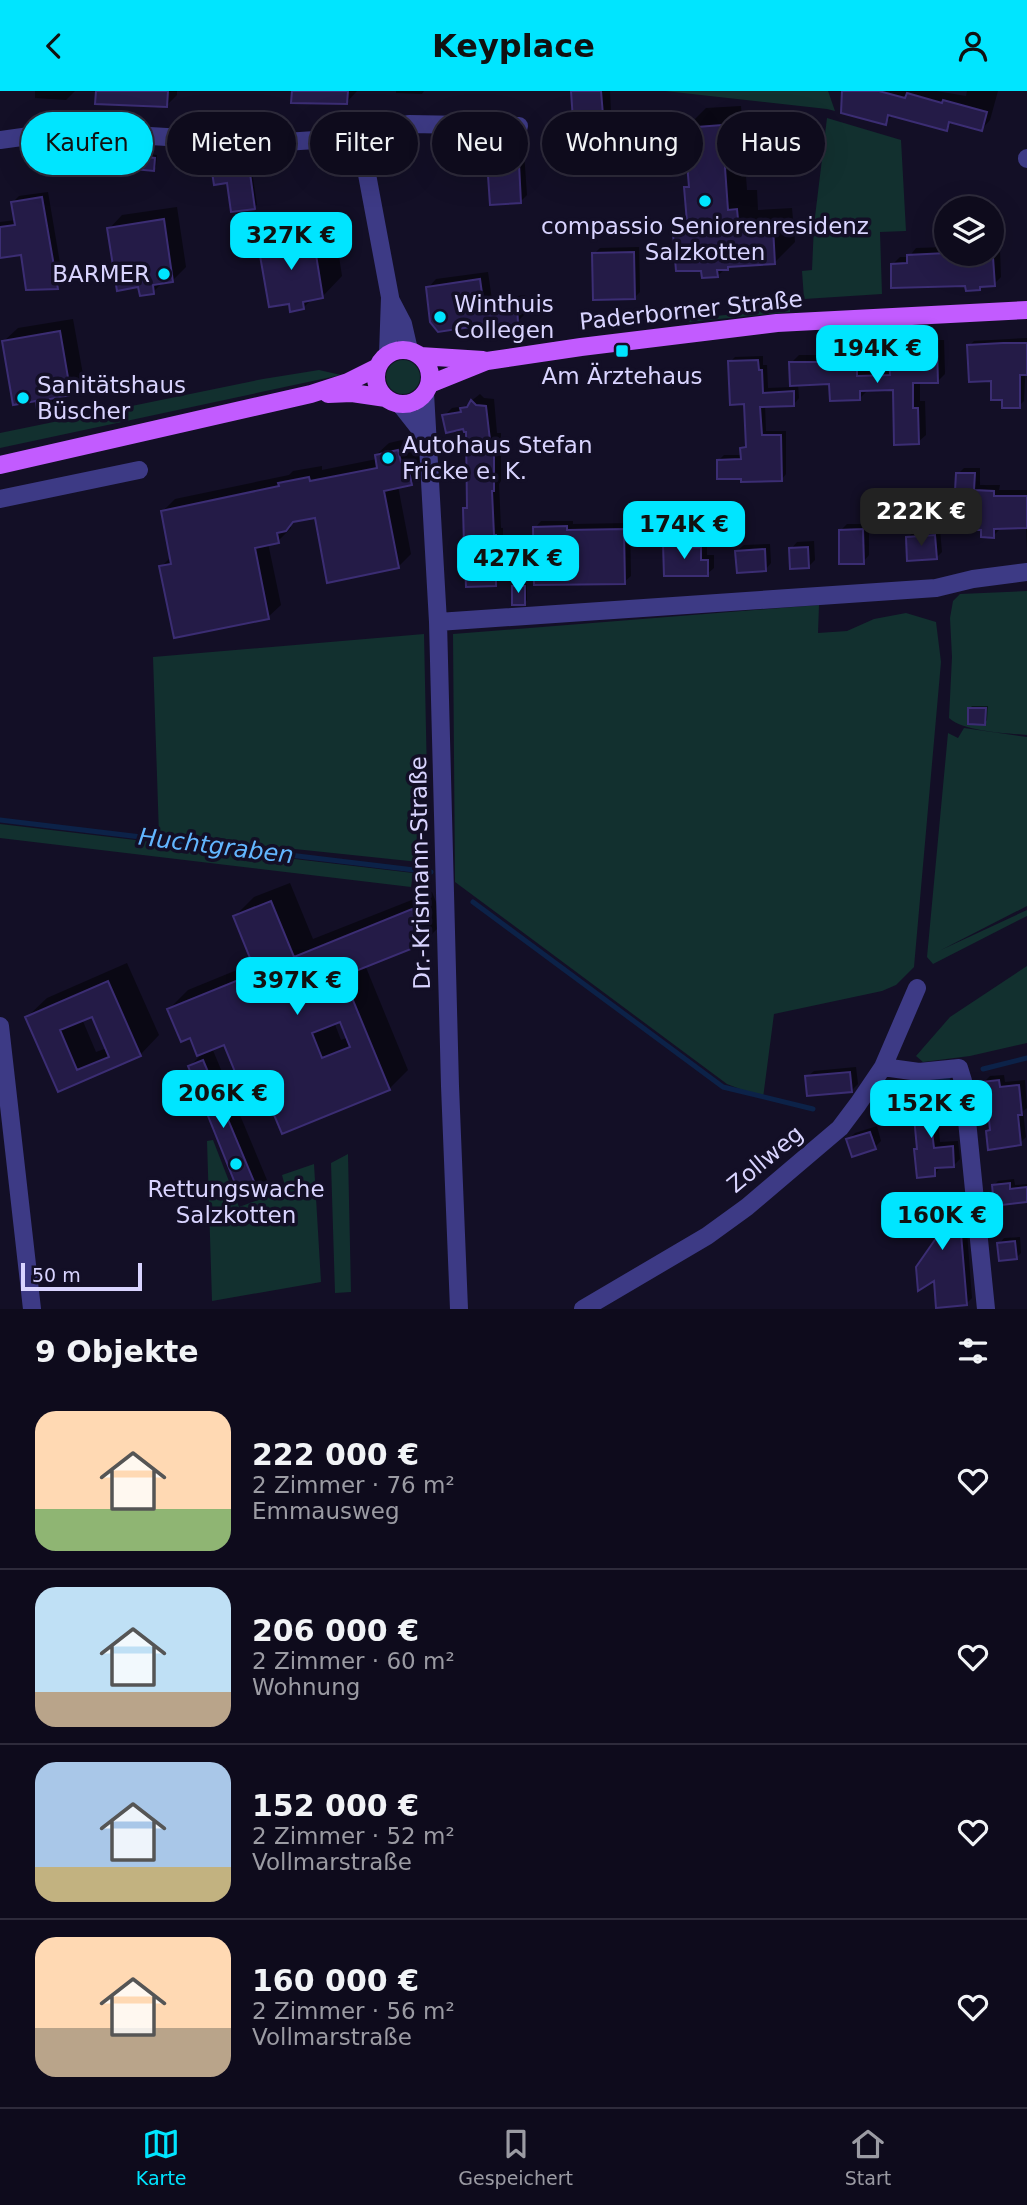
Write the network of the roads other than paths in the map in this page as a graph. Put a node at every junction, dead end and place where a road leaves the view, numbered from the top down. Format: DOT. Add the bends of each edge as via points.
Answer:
graph roads {
  1 [pos="0,140"];
  2 [pos="310,144"];
  3 [pos="367,175"];
  4 [pos="391,300"];
  5 [pos="1027,310"];
  6 [pos="415,353"];
  7 [pos="383,361"];
  8 [pos="487,361"];
  9 [pos="428,389"];
  10 [pos="311,394"];
  11 [pos="393,401"];
  12 [pos="426,437"];
  13 [pos="0,465"];
  14 [pos="139,470"];
  15 [pos="0,499"];
  16 [pos="1027,572"];
  17 [pos="438,622"];
  18 [pos="917,988"];
  19 [pos="0,1026"];
  20 [pos="883,1067"];
  21 [pos="32,1309"];
  22 [pos="458,1309"];
  23 [pos="583,1309"];
  24 [pos="986,1309"];
  1 -- 2 [label="street" via="65,131 263,151"];
  3 -- 4 [label="street"];
  4 -- 6 [label="street"];
  4 -- 7 [label="street"];
  5 -- 8 [label="main road, Paderborner Straße" via="778,323"];
  6 -- 7 [label="main road, Paderborner Straße" via="402,350"];
  6 -- 8 [label="main road, Paderborner Straße"];
  6 -- 9 [label="main road" via="429,368"];
  7 -- 10 [label="main road, Paderborner Straße" via="348,382"];
  7 -- 11 [label="main road" via="377,384"];
  8 -- 9 [label="main road, Paderborner Straße"];
  9 -- 11 [label="main road, Paderborner Straße" via="414,402"];
  9 -- 12 [label="street, Dr.-Krismann-Straße"];
  10 -- 11 [label="main road, Paderborner Straße" via="352,393"];
  10 -- 13 [label="main road, Paderborner Straße"];
  11 -- 12 [label="street"];
  12 -- 17 [label="street, Dr.-Krismann-Straße"];
  14 -- 15 [label="street"];
  16 -- 17 [label="street" via="936,588"];
  17 -- 22 [label="street, Dr.-Krismann-Straße"];
  18 -- 20 [label="street, Zollweg"];
  19 -- 21 [label="street"];
  20 -- 23 [label="street, Zollweg" via="840,1128 747,1207 666,1262"];
  20 -- 24 [label="street" via="919,1072 959,1069"];
}
